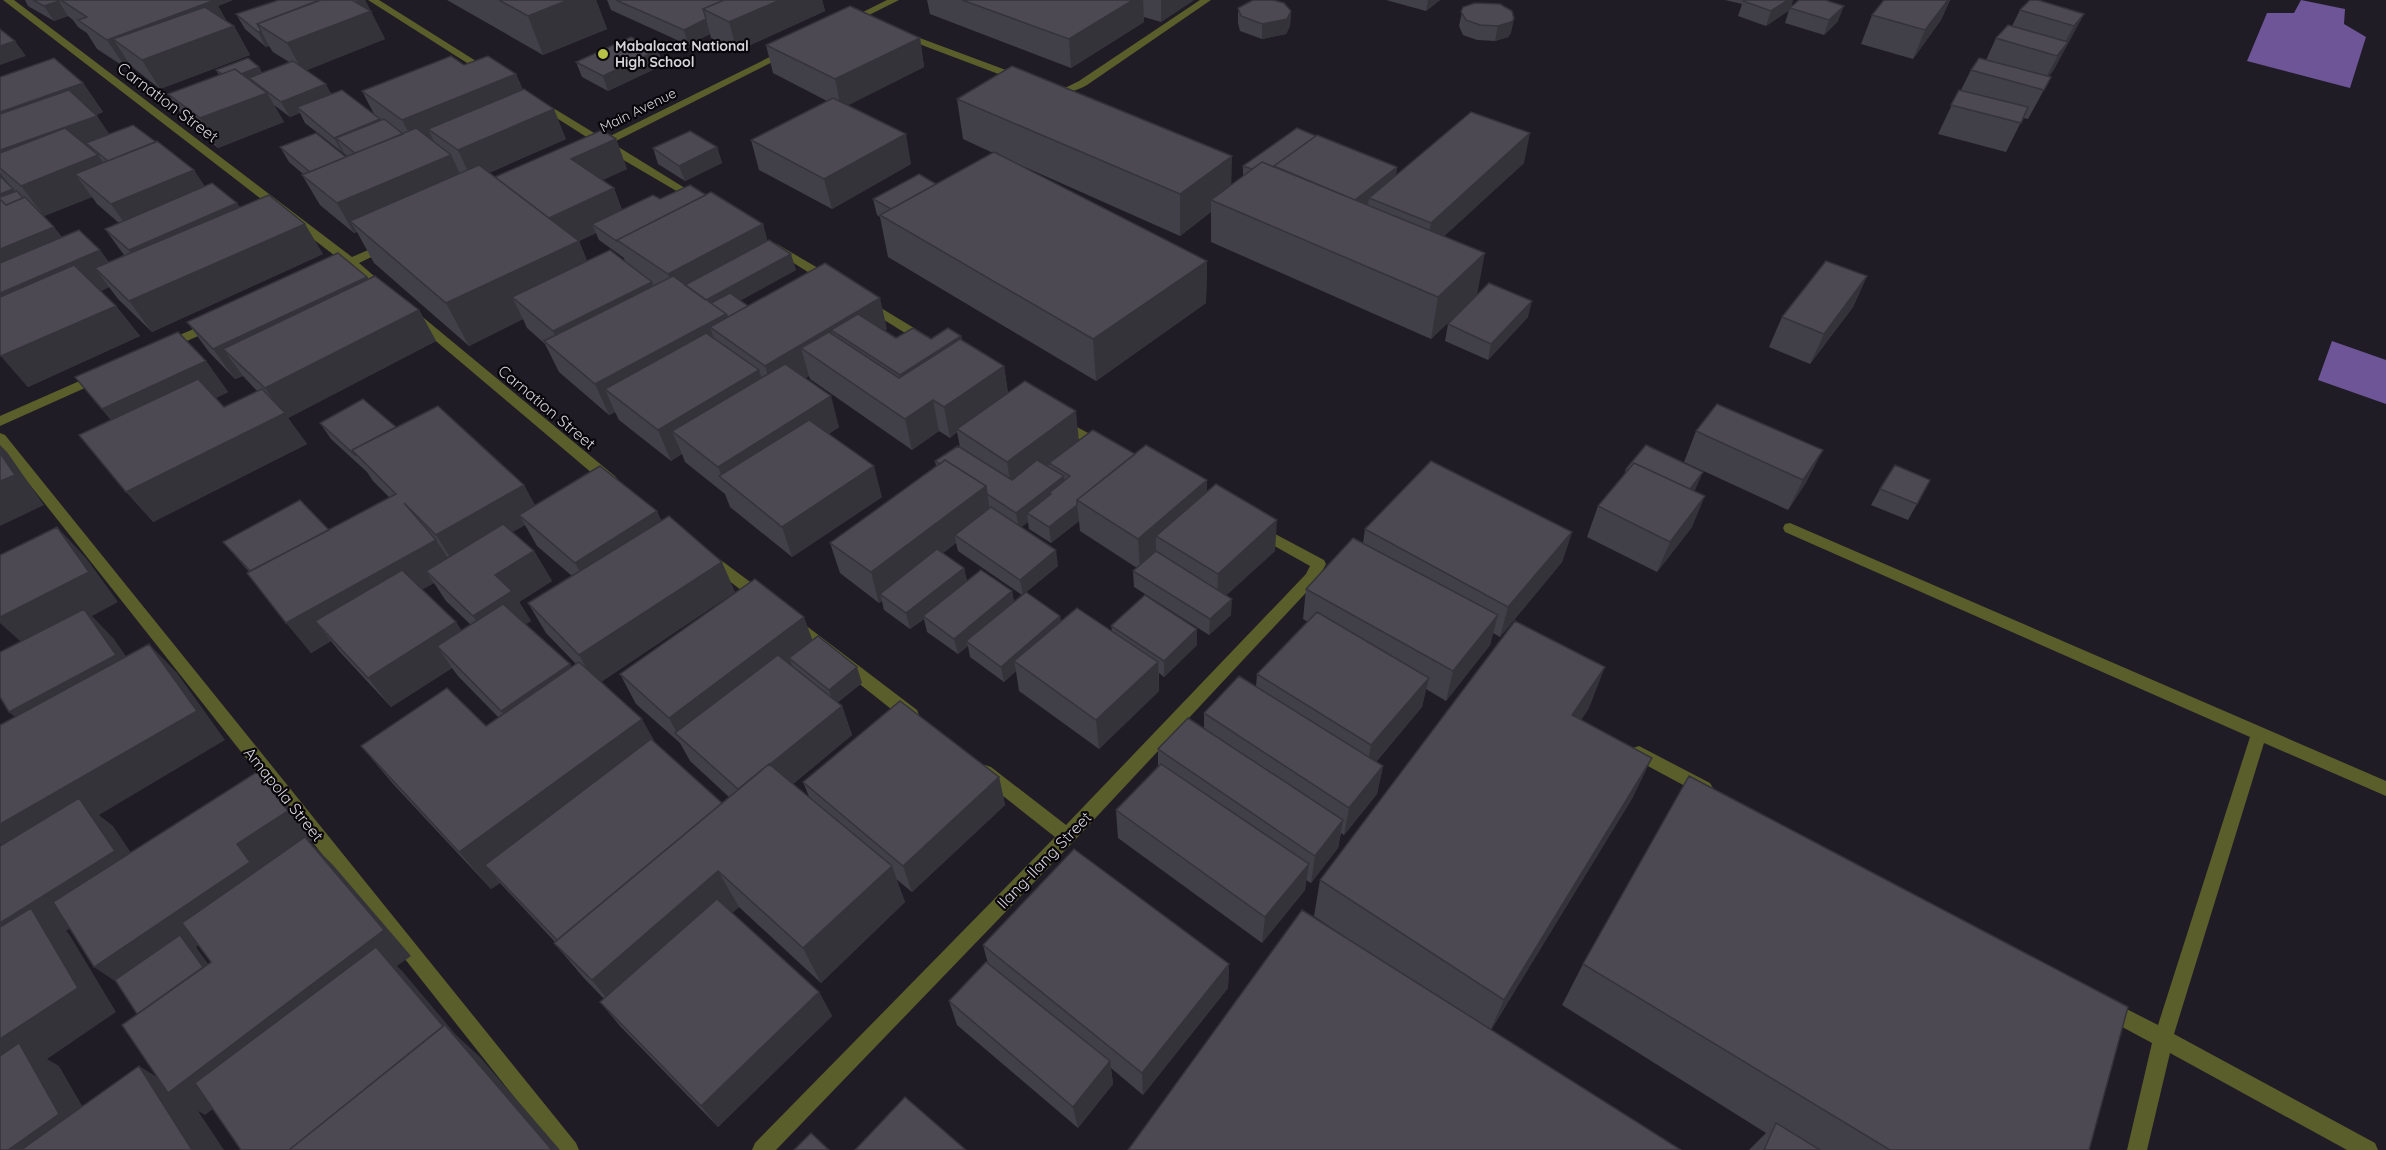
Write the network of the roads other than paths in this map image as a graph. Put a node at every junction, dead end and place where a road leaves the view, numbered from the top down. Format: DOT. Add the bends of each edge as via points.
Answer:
graph roads {
  1 [pos="8,0"];
  2 [pos="373,0"];
  3 [pos="894,0"];
  4 [pos="1206,0"];
  5 [pos="857,17"];
  6 [pos="868,21"];
  7 [pos="836,28"];
  8 [pos="891,30"];
  9 [pos="804,44"];
  10 [pos="503,81"];
  11 [pos="533,100"];
  12 [pos="603,144"];
  13 [pos="582,154"];
  14 [pos="706,206"];
  15 [pos="393,243"];
  16 [pos="767,243"];
  17 [pos="351,262"];
  18 [pos="330,272"];
  19 [pos="839,286"];
  20 [pos="859,298"];
  21 [pos="227,318"];
  22 [pos="937,347"];
  23 [pos="150,353"];
  24 [pos="107,373"];
  25 [pos="1051,418"];
  26 [pos="0,421"];
  27 [pos="0,438"];
  28 [pos="1113,451"];
  29 [pos="621,489"];
  30 [pos="1248,524"];
  31 [pos="1790,528"];
  32 [pos="695,547"];
  33 [pos="769,605"];
  34 [pos="788,619"];
  35 [pos="918,720"];
  36 [pos="2259,733"];
  37 [pos="1639,753"];
  38 [pos="974,764"];
  39 [pos="2386,789"];
  40 [pos="1723,798"];
  41 [pos="1067,836"];
  42 [pos="2090,999"];
  43 [pos="2163,1039"];
  44 [pos="569,1150"];
  45 [pos="762,1150"];
  46 [pos="2137,1150"];
  47 [pos="2368,1150"];
  1 -- 17 [label="street, Carnation Street"];
  2 -- 10 [label="street"];
  3 -- 5 [label="street"];
  4 -- 8 [label="street" via="1068,90 1047,89"];
  5 -- 6 [label="street"];
  5 -- 7 [label="street"];
  9 -- 12 [label="street, Main Avenue"];
  11 -- 12 [label="street"];
  12 -- 13 [label="street, Main Avenue"];
  12 -- 14 [label="street"];
  15 -- 17 [label="street"];
  16 -- 19 [label="street"];
  17 -- 18 [label="street"];
  17 -- 29 [label="street, Carnation Street"];
  20 -- 22 [label="street"];
  21 -- 23 [label="street"];
  24 -- 26 [label="street"];
  25 -- 28 [label="street"];
  27 -- 44 [label="street, Amapola Street"];
  30 -- 41 [label="street, Ilang-Ilang Street" via="1319,564 1311,578"];
  31 -- 36 [label="street"];
  32 -- 33 [label="street"];
  34 -- 35 [label="street"];
  36 -- 39 [label="street"];
  36 -- 43 [label="street"];
  37 -- 40 [label="street"];
  38 -- 41 [label="street"];
  41 -- 45 [label="street, Ilang-Ilang Street"];
  42 -- 43 [label="street"];
  43 -- 46 [label="street"];
  43 -- 47 [label="street"];
}
